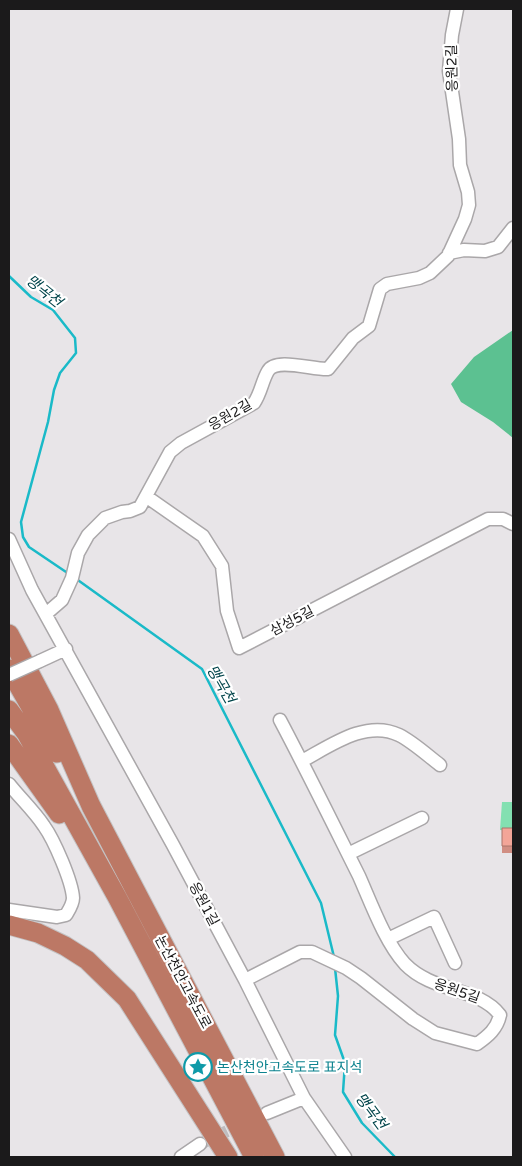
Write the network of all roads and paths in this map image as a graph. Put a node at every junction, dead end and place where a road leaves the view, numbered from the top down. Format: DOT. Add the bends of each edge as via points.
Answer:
graph roads {
  1 [pos="457,9"];
  2 [pos="513,228"];
  3 [pos="449,253"];
  4 [pos="147,497"];
  5 [pos="513,524"];
  6 [pos="9,540"];
  7 [pos="47,613"];
  8 [pos="9,634"];
  9 [pos="66,649"];
  10 [pos="9,669"];
  11 [pos="9,675"];
  12 [pos="9,710"];
  13 [pos="280,720"];
  14 [pos="9,744"];
  15 [pos="302,761"];
  16 [pos="440,765"];
  17 [pos="9,784"];
  18 [pos="91,806"];
  19 [pos="422,818"];
  20 [pos="348,854"];
  21 [pos="117,897"];
  22 [pos="9,910"];
  23 [pos="9,925"];
  24 [pos="388,939"];
  25 [pos="455,963"];
  26 [pos="245,980"];
  27 [pos="304,1098"];
  28 [pos="267,1113"];
  29 [pos="200,1144"];
  30 [pos="181,1157"];
  31 [pos="228,1157"];
  32 [pos="254,1157"];
  33 [pos="275,1157"];
  34 [pos="345,1157"];
  1 -- 3 [label="street, 응원2길" via="449,71 460,165 469,205"];
  2 -- 3 [label="street" via="498,248"];
  3 -- 4 [label="street, 응원2길" via="430,273 387,284 380,289 369,326 353,338 328,369 286,364 269,369 254,403 170,452"];
  4 -- 5 [label="street, 삼성5길" via="203,536 222,566 227,611 239,648 488,519 503,519"];
  4 -- 7 [label="street, 응원2길" via="140,507 105,518 92,531 78,553 62,600"];
  6 -- 7 [label="street, 응원1길" via="32,590"];
  7 -- 9 [label="street, 응원1길"];
  8 -- 18 [label="highway" via="49,710"];
  9 -- 11 [label="street, bridge"];
  9 -- 26 [label="street, 응원1길"];
  10 -- 18 [label="highway"];
  12 -- 21 [label="highway" via="26,733"];
  13 -- 15 [label="street, 응원5길"];
  14 -- 21 [label="highway"];
  15 -- 16 [label="street" via="368,730 401,736"];
  15 -- 20 [label="street, 응원5길"];
  17 -- 22 [label="street" via="44,826 56,848 73,898 66,915 57,917"];
  18 -- 33 [label="highway, 논산천안고속도로"];
  19 -- 20 [label="street"];
  20 -- 24 [label="street, 응원5길"];
  21 -- 32 [label="highway, 논산천안고속도로"];
  23 -- 31 [label="highway" via="38,933 65,946 87,960 127,999"];
  24 -- 25 [label="street" via="434,917"];
  24 -- 26 [label="street, 응원5길" via="406,965 427,981 483,1000 495,1008 500,1015 493,1031 477,1044 436,1033 413,1020 346,968 312,952 300,952"];
  26 -- 27 [label="street, 응원1길"];
  27 -- 28 [label="street"];
  27 -- 34 [label="street, 응원1길"];
  29 -- 30 [label="street"];
}
